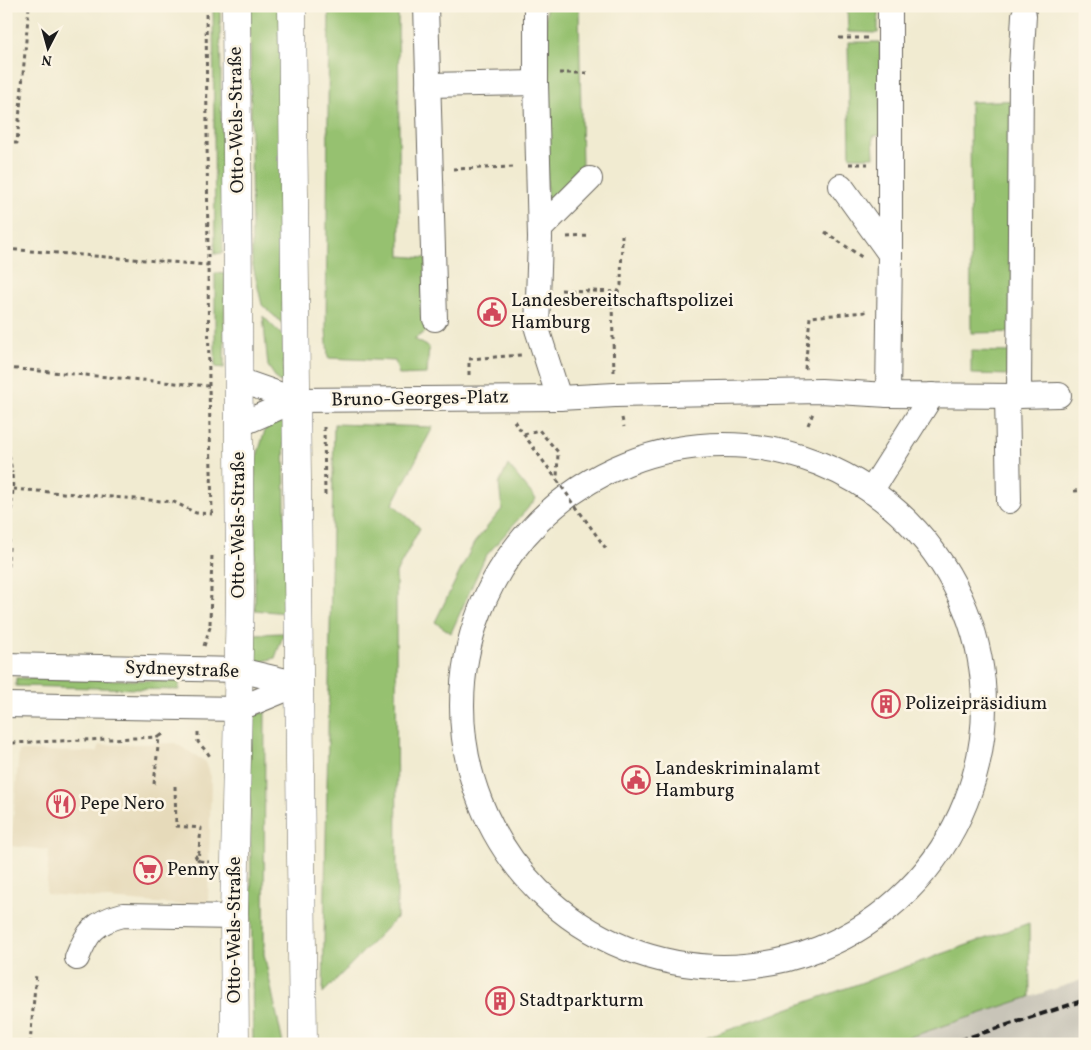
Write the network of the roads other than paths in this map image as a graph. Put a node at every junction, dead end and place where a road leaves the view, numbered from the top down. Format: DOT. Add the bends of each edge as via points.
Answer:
graph roads {
  1 [pos="236,6"];
  2 [pos="292,6"];
  3 [pos="426,6"];
  4 [pos="536,6"];
  5 [pos="890,6"];
  6 [pos="1024,14"];
  7 [pos="536,78"];
  8 [pos="428,85"];
  9 [pos="590,179"];
  10 [pos="841,186"];
  11 [pos="540,229"];
  12 [pos="890,264"];
  13 [pos="435,319"];
  14 [pos="239,380"];
  15 [pos="888,395"];
  16 [pos="932,395"];
  17 [pos="1059,395"];
  18 [pos="1013,396"];
  19 [pos="552,398"];
  20 [pos="296,400"];
  21 [pos="239,426"];
  22 [pos="871,491"];
  23 [pos="1009,501"];
  24 [pos="6,665"];
  25 [pos="239,670"];
  26 [pos="299,684"];
  27 [pos="6,705"];
  28 [pos="238,708"];
  29 [pos="234,917"];
  30 [pos="77,958"];
  31 [pos="235,1044"];
  32 [pos="303,1044"];
  1 -- 14 [label="main road, Otto-Wels-Straße"];
  2 -- 20 [label="main road"];
  3 -- 8 [label="street"];
  4 -- 7 [label="street"];
  5 -- 12 [label="street"];
  6 -- 18 [label="street"];
  7 -- 8 [label="street"];
  7 -- 11 [label="street"];
  8 -- 13 [label="street"];
  9 -- 11 [label="street"];
  10 -- 12 [label="street"];
  11 -- 19 [label="street" via="537,329"];
  12 -- 15 [label="street"];
  14 -- 20 [label="street, Bruno-Georges-Platz"];
  14 -- 21 [label="main road, Otto-Wels-Straße"];
  15 -- 16 [label="street, Bruno-Georges-Platz"];
  15 -- 19 [label="street, Bruno-Georges-Platz" via="821,391"];
  16 -- 18 [label="street, Bruno-Georges-Platz"];
  16 -- 22 [label="street"];
  17 -- 18 [label="street, Bruno-Georges-Platz"];
  18 -- 23 [label="street"];
  19 -- 20 [label="street, Bruno-Georges-Platz"];
  20 -- 21 [label="street, Bruno-Georges-Platz"];
  20 -- 26 [label="main road"];
  21 -- 25 [label="main road, Otto-Wels-Straße"];
  22 -- 22 [label="street" via="823,465 778,451 730,445 684,448 630,462 585,484 545,515 512,552 487,595 470,641 462,694 465,747 479,800 501,845 532,885 571,919 617,945 668,962 720,968 765,964 813,952 857,931 903,896 940,853 969,797 981,751 985,699 980,655 962,600 938,557 909,523"];
  24 -- 25 [label="street, Sydneystraße"];
  25 -- 26 [label="street, Sydneystraße"];
  25 -- 28 [label="main road, Otto-Wels-Straße"];
  26 -- 28 [label="street, Sydneystraße"];
  26 -- 32 [label="main road"];
  27 -- 28 [label="street, Sydneystraße"];
  28 -- 29 [label="main road, Otto-Wels-Straße"];
  29 -- 30 [label="street" via="123,915 107,919 84,939"];
  29 -- 31 [label="main road, Otto-Wels-Straße"];
}
